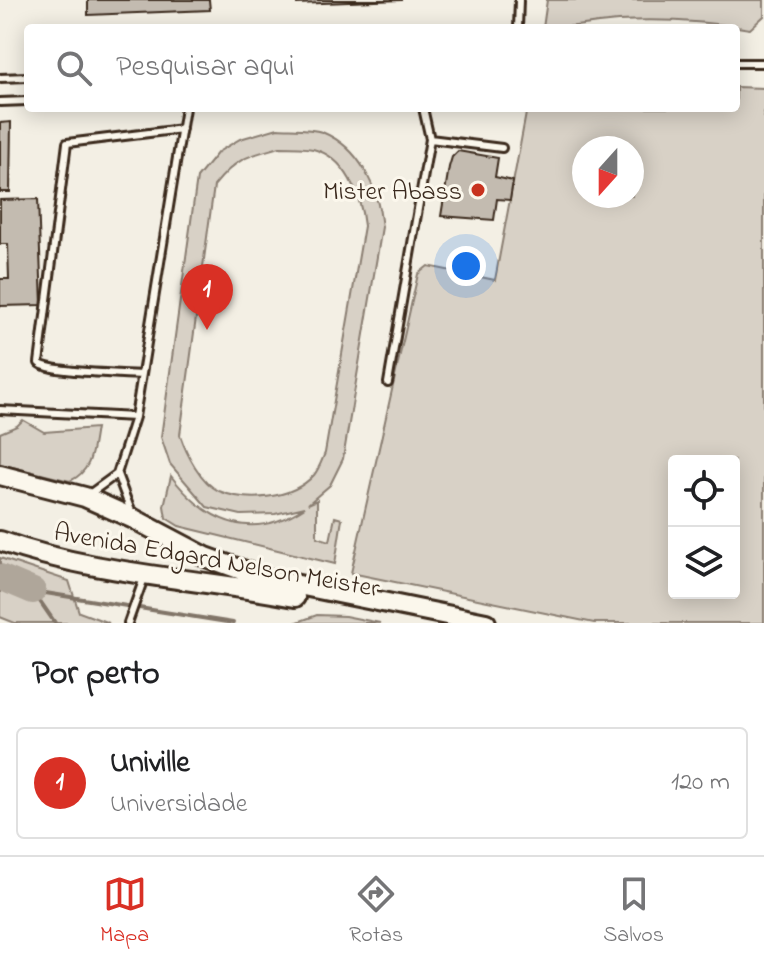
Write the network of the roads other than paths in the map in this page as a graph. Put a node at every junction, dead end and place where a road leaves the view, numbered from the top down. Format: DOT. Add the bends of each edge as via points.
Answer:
graph roads {
  1 [pos="519,0"];
  2 [pos="518,24"];
  3 [pos="740,63"];
  4 [pos="764,63"];
  5 [pos="24,77"];
  6 [pos="0,78"];
  7 [pos="24,101"];
  8 [pos="0,102"];
  9 [pos="184,112"];
  10 [pos="422,112"];
  11 [pos="182,129"];
  12 [pos="430,139"];
  13 [pos="502,148"];
  14 [pos="141,375"];
  15 [pos="388,383"];
  16 [pos="0,410"];
  17 [pos="135,417"];
  18 [pos="117,474"];
  19 [pos="4,480"];
  20 [pos="85,497"];
  21 [pos="134,519"];
  22 [pos="0,541"];
  23 [pos="146,575"];
  24 [pos="128,623"];
  25 [pos="426,623"];
  26 [pos="486,623"];
  1 -- 2 [label="lane"];
  3 -- 4 [label="lane"];
  5 -- 6 [label="lane"];
  7 -- 8 [label="lane"];
  9 -- 11 [label="lane"];
  10 -- 12 [label="lane"];
  11 -- 14 [label="lane"];
  11 -- 14 [label="lane" via="67,143 39,363 44,368"];
  12 -- 13 [label="lane"];
  12 -- 15 [label="lane"];
  14 -- 17 [label="lane"];
  16 -- 17 [label="lane"];
  17 -- 18 [label="lane"];
  18 -- 20 [label="lane"];
  18 -- 21 [label="lane"];
  19 -- 20 [label="main road, Avenida Edgard Nelson Meister"];
  20 -- 21 [label="main road, Avenida Edgard Nelson Meister"];
  21 -- 26 [label="main road, Avenida Edgard Nelson Meister" via="206,557 264,578"];
  22 -- 23 [label="main road, Avenida Edgard Nelson Meister" via="48,557"];
  23 -- 24 [label="lane"];
  23 -- 25 [label="main road, Avenida Edgard Nelson Meister"];
}
